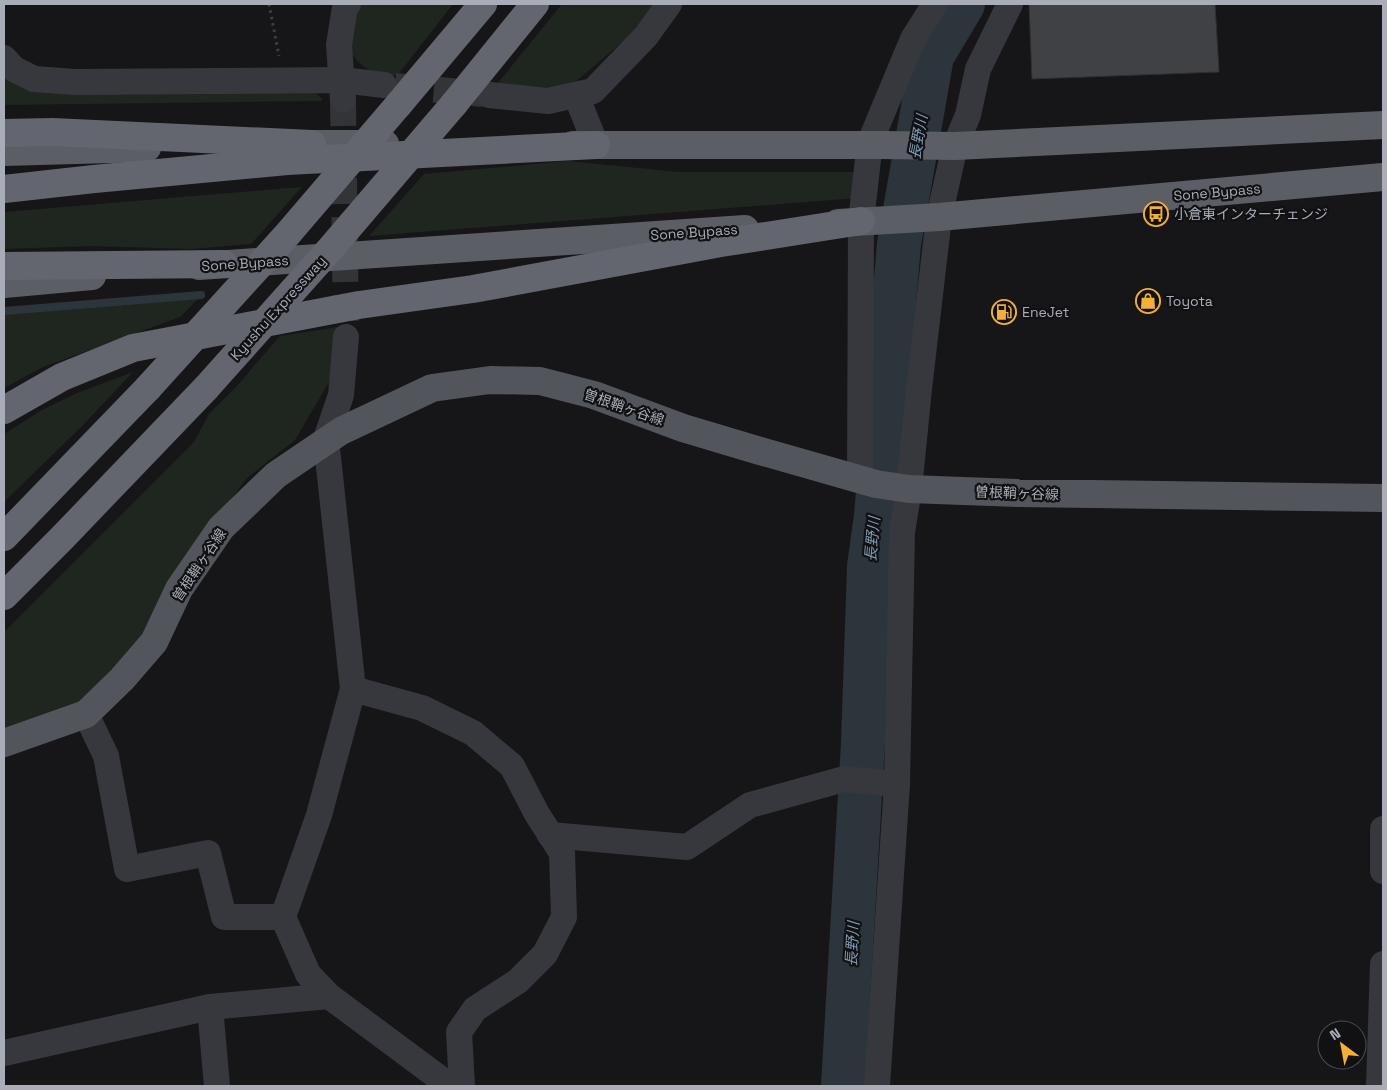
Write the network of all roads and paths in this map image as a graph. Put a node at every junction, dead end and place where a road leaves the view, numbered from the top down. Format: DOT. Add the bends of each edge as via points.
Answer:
graph roads {
  1 [pos="269,4"];
  2 [pos="348,4"];
  3 [pos="483,4"];
  4 [pos="535,4"];
  5 [pos="669,4"];
  6 [pos="935,4"];
  7 [pos="1010,4"];
  8 [pos="4,58"];
  9 [pos="283,81"];
  10 [pos="342,90"];
  11 [pos="392,95"];
  12 [pos="489,95"];
  13 [pos="576,95"];
  14 [pos="1383,125"];
  15 [pos="4,133"];
  16 [pos="312,144"];
  17 [pos="876,145"];
  18 [pos="596,146"];
  19 [pos="948,146"];
  20 [pos="4,152"];
  21 [pos="1383,177"];
  22 [pos="4,190"];
  23 [pos="934,217"];
  24 [pos="865,221"];
  25 [pos="224,264"];
  26 [pos="4,266"];
  27 [pos="4,284"];
  28 [pos="346,336"];
  29 [pos="4,410"];
  30 [pos="326,439"];
  31 [pos="860,479"];
  32 [pos="909,489"];
  33 [pos="1383,498"];
  34 [pos="4,537"];
  35 [pos="4,596"];
  36 [pos="353,690"];
  37 [pos="86,714"];
  38 [pos="4,743"];
  39 [pos="897,784"];
  40 [pos="1383,829"];
  41 [pos="550,835"];
  42 [pos="1383,841"];
  43 [pos="1383,871"];
  44 [pos="283,917"];
  45 [pos="1383,964"];
  46 [pos="329,996"];
  47 [pos="210,1007"];
  48 [pos="4,1053"];
  49 [pos="217,1086"];
  50 [pos="450,1086"];
  51 [pos="462,1086"];
  52 [pos="878,1086"];
  53 [pos="1379,1086"];
  1 -- 9 [label="path"];
  2 -- 10 [label="street" via="339,45"];
  3 -- 11 [label="highway"];
  4 -- 35 [label="highway, Kyushu Expressway, bridge" via="331,248 206,388"];
  5 -- 13 [label="street" via="646,36 593,91"];
  6 -- 17 [label="street" via="914,39"];
  7 -- 19 [label="street" via="978,69 968,115"];
  8 -- 9 [label="street" via="14,69 34,79 75,82"];
  9 -- 10 [label="street"];
  10 -- 11 [label="street"];
  11 -- 34 [label="highway, bridge" via="286,236 148,388"];
  12 -- 13 [label="street" via="548,101"];
  13 -- 18 [label="street"];
  14 -- 19 [label="highway"];
  15 -- 16 [label="highway" via="52,132"];
  16 -- 18 [label="highway"];
  16 -- 20 [label="highway"];
  17 -- 18 [label="highway"];
  17 -- 19 [label="highway"];
  17 -- 24 [label="street"];
  18 -- 22 [label="highway" via="287,161"];
  19 -- 23 [label="street"];
  21 -- 23 [label="highway, Sone Bypass"];
  23 -- 24 [label="highway, Sone Bypass"];
  23 -- 32 [label="street"];
  24 -- 25 [label="highway, Sone Bypass"];
  24 -- 29 [label="highway" via="721,243 473,289 359,305 133,348 62,377"];
  24 -- 31 [label="street"];
  25 -- 26 [label="highway"];
  25 -- 27 [label="highway, Sone Bypass"];
  28 -- 30 [label="street" via="341,394"];
  30 -- 31 [label="main road, 曽根鞘ヶ谷線" via="432,388 490,380 540,381 594,395 692,431"];
  30 -- 36 [label="street"];
  30 -- 37 [label="main road, 曽根鞘ヶ谷線" via="276,475 221,528 179,589 154,642"];
  31 -- 32 [label="main road, 曽根鞘ヶ谷線"];
  32 -- 33 [label="main road, 曽根鞘ヶ谷線"];
  32 -- 39 [label="street" via="902,532"];
  36 -- 41 [label="street" via="422,708 473,734 512,766"];
  36 -- 44 [label="street" via="319,815"];
  37 -- 38 [label="main road, 曽根鞘ヶ谷線"];
  37 -- 44 [label="street" via="106,756 127,869 208,852 224,917"];
  39 -- 41 [label="street" via="844,779 750,804 687,847"];
  39 -- 52 [label="street"];
  40 -- 42 [label="street"];
  41 -- 51 [label="street" via="562,853 564,917 545,954 518,981 475,1009 459,1032"];
  42 -- 43 [label="street"];
  44 -- 46 [label="street" via="308,974"];
  45 -- 53 [label="street"];
  46 -- 47 [label="street"];
  46 -- 50 [label="street"];
  47 -- 48 [label="street"];
  47 -- 49 [label="street"];
}
